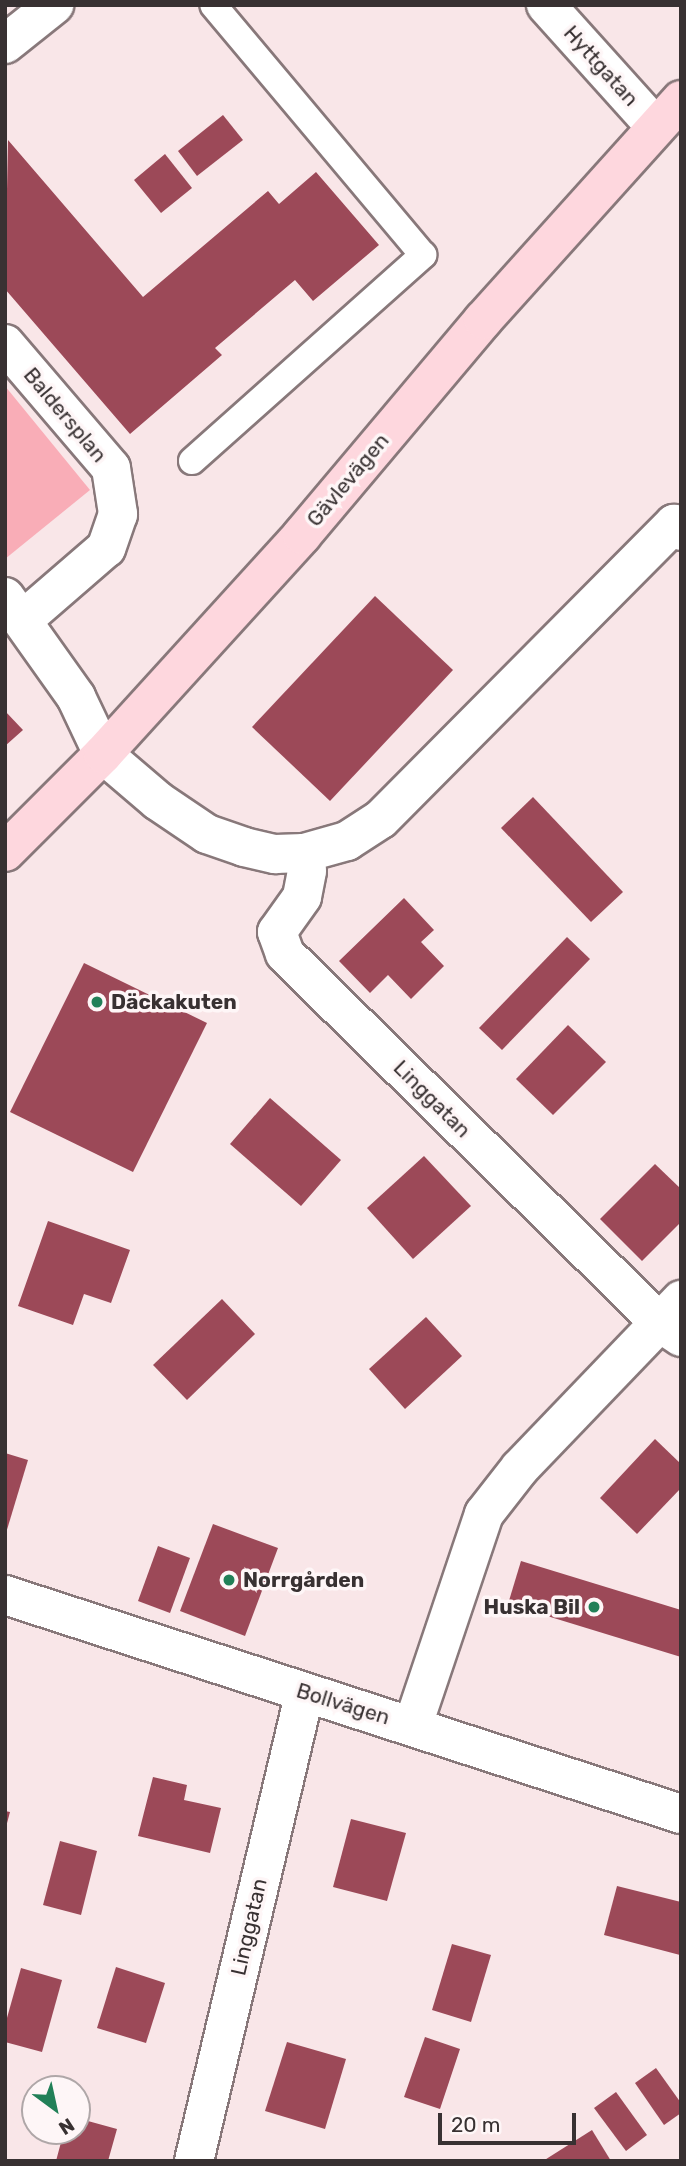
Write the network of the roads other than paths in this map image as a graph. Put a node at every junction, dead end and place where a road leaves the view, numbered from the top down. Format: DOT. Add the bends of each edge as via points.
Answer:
graph roads {
  1 [pos="213,5"];
  2 [pos="547,5"];
  3 [pos="41,9"];
  4 [pos="5,44"];
  5 [pos="668,114"];
  6 [pos="5,344"];
  7 [pos="192,461"];
  8 [pos="681,531"];
  9 [pos="15,608"];
  10 [pos="103,754"];
  11 [pos="5,852"];
  12 [pos="304,853"];
  13 [pos="674,1320"];
  14 [pos="5,1595"];
  15 [pos="304,1694"];
  16 [pos="413,1725"];
  17 [pos="681,1814"];
  18 [pos="194,2161"];
  1 -- 7 [label="lane" via="423,255"];
  2 -- 5 [label="street, Hyttgatan"];
  3 -- 4 [label="street"];
  5 -- 10 [label="main road, Gävlevägen" via="302,535"];
  6 -- 9 [label="street, Baldersplan" via="110,468 118,514 106,548"];
  8 -- 12 [label="street" via="674,524 381,819 347,841"];
  9 -- 10 [label="street, Baldersplan" via="76,697"];
  10 -- 11 [label="main road, Gävlevägen"];
  10 -- 12 [label="street" via="158,802 207,834 275,854"];
  12 -- 13 [label="street, Linggatan" via="307,871 302,897 277,932 285,954"];
  13 -- 16 [label="street, Linggatan" via="520,1468 484,1514"];
  14 -- 15 [label="street, Bollvägen"];
  15 -- 16 [label="street, Bollvägen"];
  15 -- 18 [label="street, Linggatan"];
  16 -- 17 [label="street, Bollvägen"];
}
